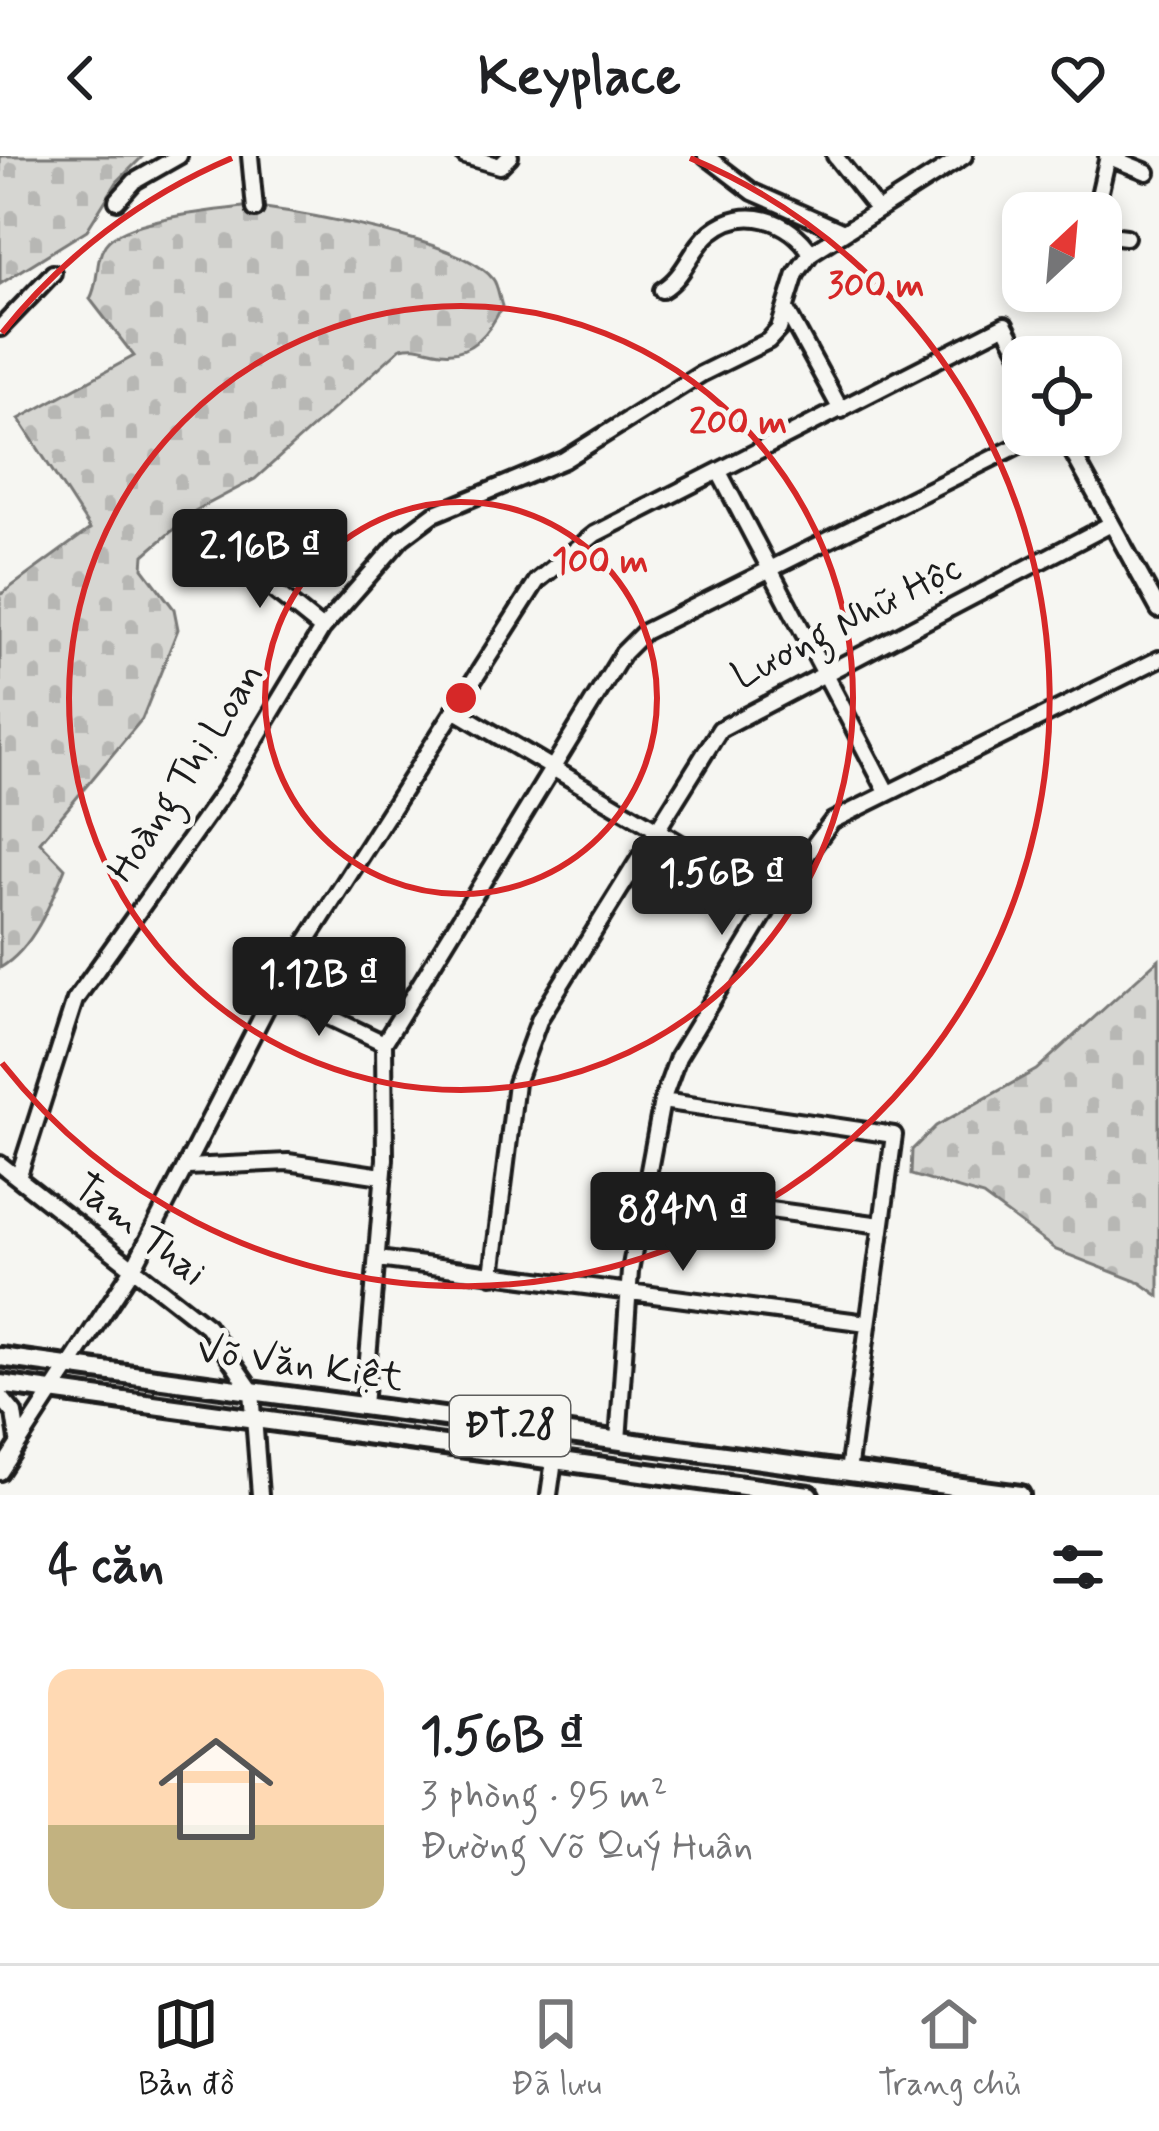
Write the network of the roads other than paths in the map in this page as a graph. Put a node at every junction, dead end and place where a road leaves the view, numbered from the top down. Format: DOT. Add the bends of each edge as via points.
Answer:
graph roads {
  1 [pos="179,156"];
  2 [pos="250,156"];
  3 [pos="465,156"];
  4 [pos="510,156"];
  5 [pos="706,156"];
  6 [pos="835,156"];
  7 [pos="964,156"];
  8 [pos="1108,156"];
  9 [pos="1147,172"];
  10 [pos="1100,192"];
  11 [pos="117,202"];
  12 [pos="255,209"];
  13 [pos="877,209"];
  14 [pos="838,233"];
  15 [pos="1122,237"];
  16 [pos="1126,237"];
  17 [pos="814,250"];
  18 [pos="52,273"];
  19 [pos="662,290"];
  20 [pos="787,310"];
  21 [pos="0,328"];
  22 [pos="1011,336"];
  23 [pos="841,410"];
  24 [pos="1002,453"];
  25 [pos="1075,456"];
  26 [pos="718,472"];
  27 [pos="1111,524"];
  28 [pos="230,555"];
  29 [pos="770,569"];
  30 [pos="1159,610"];
  31 [pos="322,629"];
  32 [pos="1158,664"];
  33 [pos="824,672"];
  34 [pos="456,711"];
  35 [pos="551,767"];
  36 [pos="886,792"];
  37 [pos="657,830"];
  38 [pos="775,899"];
  39 [pos="275,992"];
  40 [pos="384,1043"];
  41 [pos="662,1101"];
  42 [pos="0,1164"];
  43 [pos="188,1167"];
  44 [pos="382,1176"];
  45 [pos="18,1178"];
  46 [pos="645,1193"];
  47 [pos="881,1225"];
  48 [pos="379,1259"];
  49 [pos="135,1265"];
  50 [pos="492,1275"];
  51 [pos="628,1292"];
  52 [pos="867,1323"];
  53 [pos="0,1357"];
  54 [pos="69,1366"];
  55 [pos="0,1384"];
  56 [pos="252,1391"];
  57 [pos="56,1392"];
  58 [pos="0,1396"];
  59 [pos="364,1406"];
  60 [pos="258,1420"];
  61 [pos="18,1440"];
  62 [pos="619,1441"];
  63 [pos="554,1460"];
  64 [pos="0,1472"];
  65 [pos="848,1472"];
  66 [pos="260,1495"];
  67 [pos="549,1495"];
  68 [pos="809,1495"];
  69 [pos="1020,1495"];
  1 -- 11 [label="street" via="135,181"];
  2 -- 12 [label="street"];
  3 -- 4 [label="street" via="500,166"];
  5 -- 14 [label="street" via="753,192"];
  6 -- 13 [label="street"];
  7 -- 13 [label="street"];
  8 -- 9 [label="street"];
  8 -- 10 [label="street"];
  13 -- 14 [label="street"];
  14 -- 17 [label="street"];
  15 -- 16 [label="street"];
  17 -- 19 [label="street" via="776,221 738,221 709,233"];
  17 -- 20 [label="street, Hoàng Thị Loan" via="796,274"];
  18 -- 21 [label="street"];
  20 -- 23 [label="street"];
  20 -- 31 [label="street, Hoàng Thị Loan" via="768,340 631,422 522,480 434,514 401,538"];
  22 -- 23 [label="street" via="1005,325"];
  23 -- 26 [label="street"];
  24 -- 29 [label="street"];
  25 -- 27 [label="street"];
  26 -- 29 [label="street"];
  26 -- 34 [label="street" via="557,561"];
  27 -- 30 [label="street"];
  27 -- 33 [label="street, Lương Nhữ Hộc"];
  28 -- 31 [label="street"];
  29 -- 33 [label="street"];
  29 -- 35 [label="street" via="644,632"];
  31 -- 45 [label="street, Hoàng Thị Loan" via="225,790 75,1000"];
  32 -- 36 [label="street"];
  33 -- 36 [label="street"];
  33 -- 37 [label="street, Lương Nhữ Hộc" via="730,720"];
  34 -- 35 [label="street"];
  34 -- 39 [label="street"];
  35 -- 37 [label="street"];
  35 -- 40 [label="street"];
  36 -- 38 [label="street" via="832,821"];
  37 -- 38 [label="street"];
  37 -- 50 [label="street, Lương Nhữ Hộc" via="540,1018 519,1068"];
  38 -- 41 [label="street" via="678,1057"];
  39 -- 40 [label="street"];
  39 -- 43 [label="street"];
  40 -- 44 [label="street"];
  41 -- 46 [label="street"];
  41 -- 47 [label="street" via="894,1135"];
  42 -- 45 [label="street, Tam Thai"];
  43 -- 44 [label="street" via="288,1162"];
  43 -- 49 [label="street"];
  44 -- 48 [label="street"];
  45 -- 49 [label="street, Tam Thai"];
  46 -- 47 [label="street"];
  46 -- 51 [label="street"];
  47 -- 52 [label="street"];
  48 -- 50 [label="street"];
  48 -- 59 [label="street"];
  49 -- 54 [label="street"];
  49 -- 56 [label="street, Tam Thai" via="207,1326"];
  50 -- 51 [label="street"];
  51 -- 52 [label="street"];
  51 -- 62 [label="street"];
  52 -- 65 [label="street"];
  53 -- 54 [label="main road, Võ Văn Kiệt / ĐT.28"];
  54 -- 56 [label="main road, Võ Văn Kiệt / ĐT.28"];
  54 -- 57 [label="street"];
  55 -- 57 [label="main road, Võ Văn Kiệt / ĐT.28"];
  56 -- 59 [label="main road, Võ Văn Kiệt / ĐT.28"];
  56 -- 60 [label="street, Tam Thai"];
  57 -- 60 [label="main road, Võ Văn Kiệt / ĐT.28"];
  57 -- 61 [label="street"];
  58 -- 61 [label="street" via="14,1412"];
  59 -- 62 [label="main road, Võ Văn Kiệt / ĐT.28"];
  60 -- 63 [label="main road, Võ Văn Kiệt / ĐT.28"];
  60 -- 66 [label="street, Tam Thai"];
  61 -- 64 [label="street"];
  62 -- 65 [label="main road, Võ Văn Kiệt / ĐT.28"];
  63 -- 67 [label="street"];
  63 -- 68 [label="main road, Võ Văn Kiệt / ĐT.28"];
  65 -- 69 [label="main road, Võ Văn Kiệt / ĐT.28"];
}
